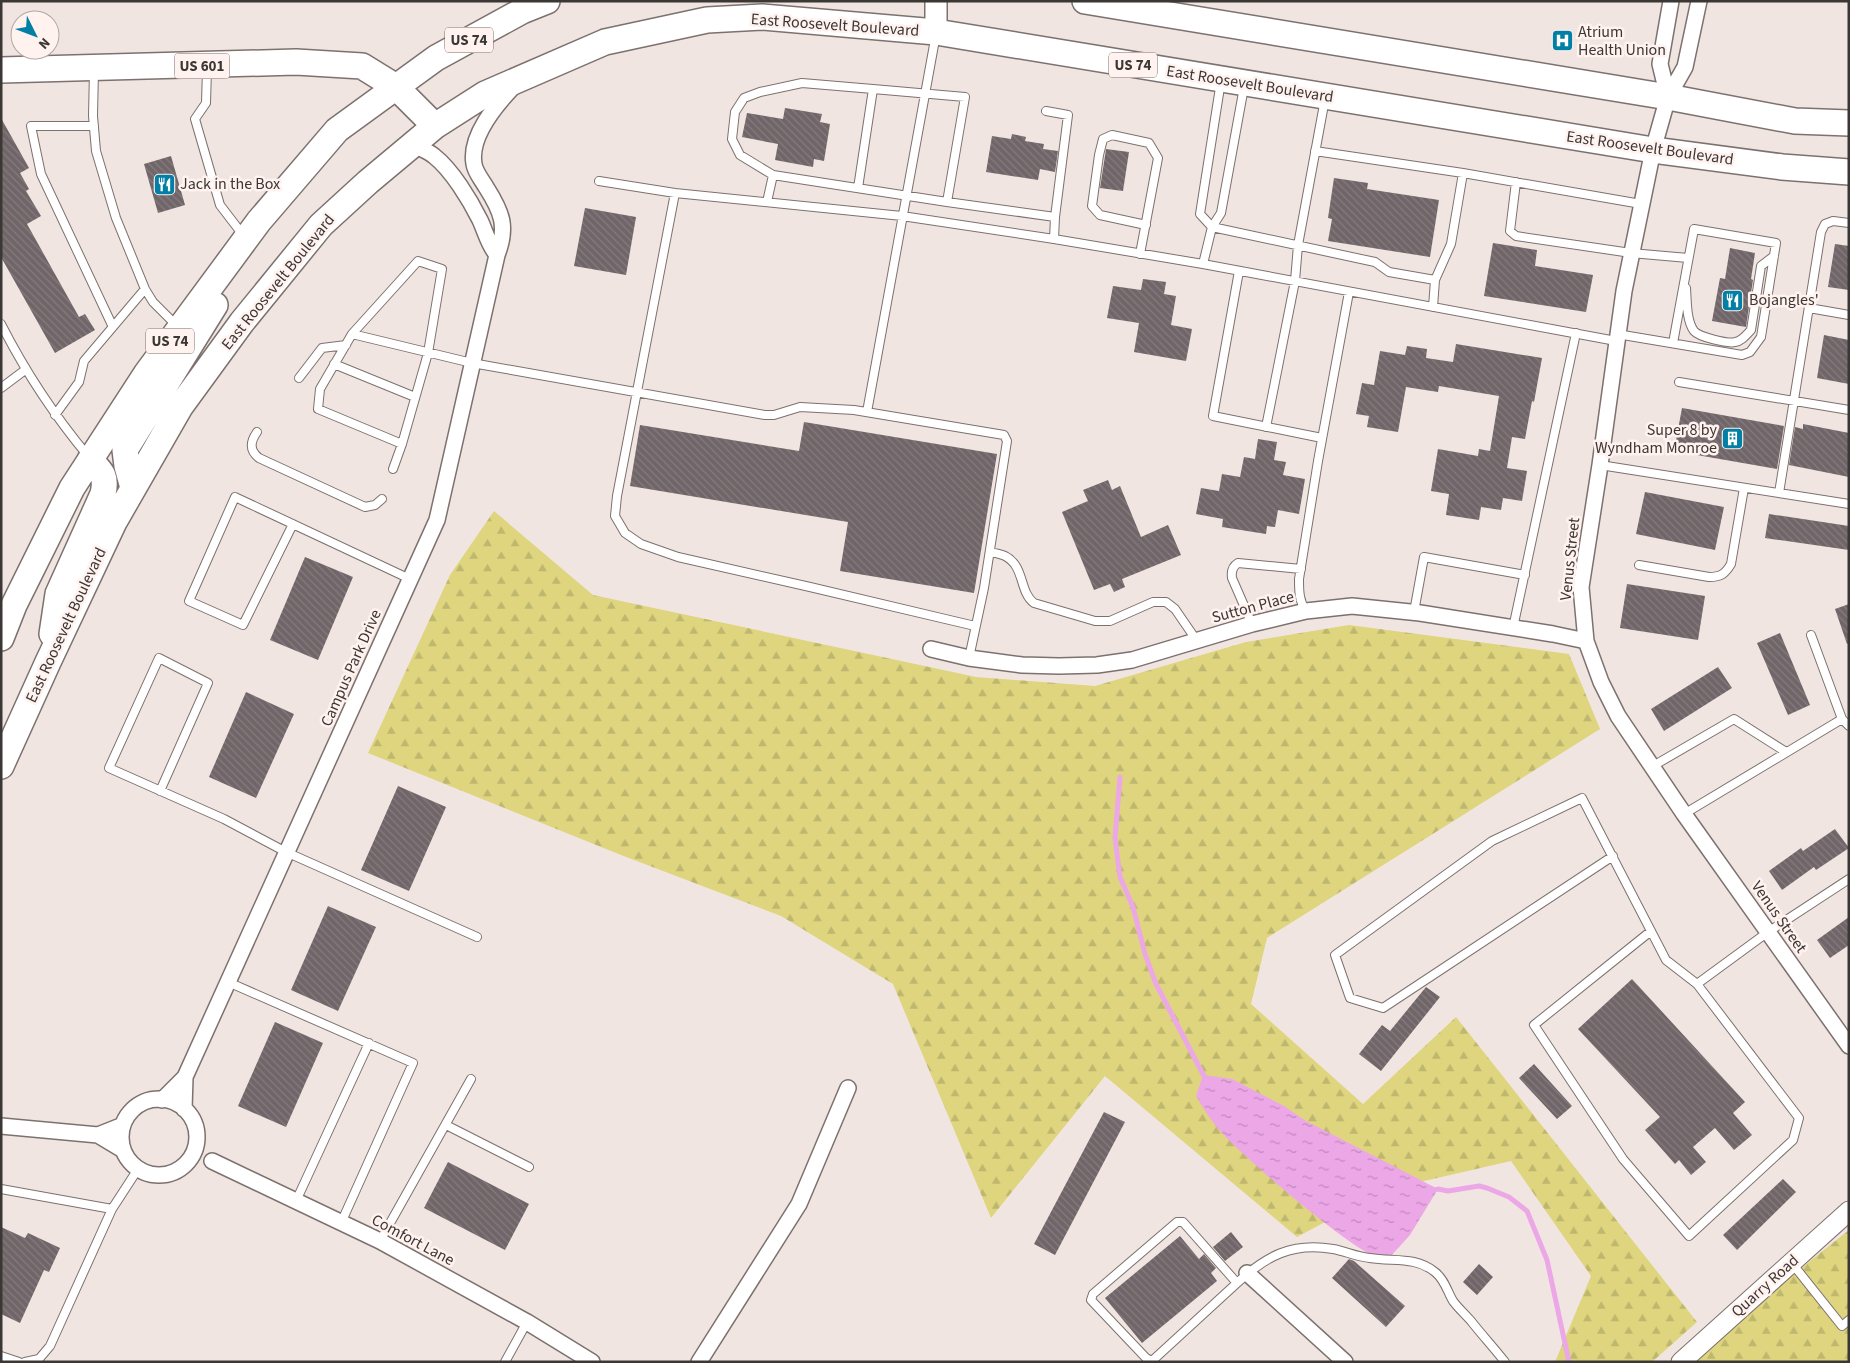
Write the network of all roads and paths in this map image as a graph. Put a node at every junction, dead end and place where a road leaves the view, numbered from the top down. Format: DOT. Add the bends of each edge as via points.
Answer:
graph roads {
  1 [pos="547,1"];
  2 [pos="936,1"];
  3 [pos="1085,1"];
  4 [pos="1671,1"];
  5 [pos="1699,1"];
  6 [pos="936,32"];
  7 [pos="208,66"];
  8 [pos="94,68"];
  9 [pos="1,70"];
  10 [pos="522,78"];
  11 [pos="1233,81"];
  12 [pos="396,87"];
  13 [pos="873,89"];
  14 [pos="925,94"];
  15 [pos="1325,97"];
  16 [pos="1668,97"];
  17 [pos="1046,111"];
  18 [pos="1849,123"];
  19 [pos="94,126"];
  20 [pos="435,126"];
  21 [pos="413,145"];
  22 [pos="1653,150"];
  23 [pos="1315,151"];
  24 [pos="1849,172"];
  25 [pos="1463,173"];
  26 [pos="772,175"];
  27 [pos="599,181"];
  28 [pos="1516,182"];
  29 [pos="858,188"];
  30 [pos="675,193"];
  31 [pos="905,196"];
  32 [pos="767,202"];
  33 [pos="947,202"];
  34 [pos="1641,204"];
  35 [pos="902,216"];
  36 [pos="1055,217"];
  37 [pos="1849,223"];
  38 [pos="1146,225"];
  39 [pos="1212,227"];
  40 [pos="246,239"];
  41 [pos="1054,239"];
  42 [pos="1298,245"];
  43 [pos="1631,253"];
  44 [pos="1140,254"];
  45 [pos="497,255"];
  46 [pos="1774,256"];
  47 [pos="1688,258"];
  48 [pos="1203,264"];
  49 [pos="1239,271"];
  50 [pos="1684,278"];
  51 [pos="1435,280"];
  52 [pos="1295,281"];
  53 [pos="144,289"];
  54 [pos="1350,292"];
  55 [pos="1433,307"];
  56 [pos="1809,308"];
  57 [pos="1849,315"];
  58 [pos="1,324"];
  59 [pos="112,325"];
  60 [pos="1576,333"];
  61 [pos="352,334"];
  62 [pos="186,335"];
  63 [pos="1617,337"];
  64 [pos="1673,343"];
  65 [pos="346,345"];
  66 [pos="428,353"];
  67 [pos="472,363"];
  68 [pos="334,364"];
  69 [pos="25,370"];
  70 [pos="299,378"];
  71 [pos="1678,382"];
  72 [pos="1,388"];
  73 [pos="637,392"];
  74 [pos="415,397"];
  75 [pos="1794,401"];
  76 [pos="1849,410"];
  77 [pos="867,412"];
  78 [pos="55,415"];
  79 [pos="1266,427"];
  80 [pos="257,432"];
  81 [pos="1322,438"];
  82 [pos="402,444"];
  83 [pos="90,460"];
  84 [pos="1600,465"];
  85 [pos="393,469"];
  86 [pos="133,488"];
  87 [pos="1744,488"];
  88 [pos="1779,493"];
  89 [pos="382,499"];
  90 [pos="1849,504"];
  91 [pos="293,524"];
  92 [pos="990,552"];
  93 [pos="1640,565"];
  94 [pos="1301,569"];
  95 [pos="1525,575"];
  96 [pos="410,579"];
  97 [pos="1306,611"];
  98 [pos="1414,612"];
  99 [pos="1252,624"];
  100 [pos="975,626"];
  101 [pos="1513,628"];
  102 [pos="1811,635"];
  103 [pos="1,638"];
  104 [pos="1197,641"];
  105 [pos="1586,641"];
  106 [pos="931,649"];
  107 [pos="969,658"];
  108 [pos="48,662"];
  109 [pos="1842,719"];
  110 [pos="1849,726"];
  111 [pos="1786,752"];
  112 [pos="1,766"];
  113 [pos="1653,766"];
  114 [pos="160,791"];
  115 [pos="1684,814"];
  116 [pos="286,852"];
  117 [pos="1612,856"];
  118 [pos="1849,879"];
  119 [pos="1651,931"];
  120 [pos="1768,932"];
  121 [pos="477,937"];
  122 [pos="228,982"];
  123 [pos="1697,984"];
  124 [pos="369,1043"];
  125 [pos="1849,1046"];
  126 [pos="185,1077"];
  127 [pos="471,1079"];
  128 [pos="848,1088"];
  129 [pos="162,1100"];
  130 [pos="184,1109"];
  131 [pos="123,1125"];
  132 [pos="446,1125"];
  133 [pos="1,1126"];
  134 [pos="98,1135"];
  135 [pos="196,1143"];
  136 [pos="123,1150"];
  137 [pos="212,1161"];
  138 [pos="529,1167"];
  139 [pos="181,1168"];
  140 [pos="138,1169"];
  141 [pos="1,1189"];
  142 [pos="296,1201"];
  143 [pos="112,1209"];
  144 [pos="1849,1211"];
  145 [pos="341,1223"];
  146 [pos="380,1241"];
  147 [pos="1791,1262"];
  148 [pos="1242,1278"];
  149 [pos="1849,1320"];
  150 [pos="527,1322"];
  151 [pos="1,1356"];
  152 [pos="19,1362"];
  153 [pos="25,1362"];
  154 [pos="505,1362"];
  155 [pos="592,1362"];
  156 [pos="699,1362"];
  157 [pos="1345,1362"];
  158 [pos="1505,1362"];
  159 [pos="1681,1362"];
  1 -- 12 [label="highway, US 74" via="522,11 436,58"];
  2 -- 6 [label="main road"];
  3 -- 16 [label="highway"];
  4 -- 16 [label="street" via="1660,64"];
  5 -- 16 [label="street, Venus Street" via="1685,67"];
  6 -- 10 [label="highway, East Roosevelt Boulevard / US 74" via="762,17 707,20 605,42"];
  6 -- 11 [label="highway, East Roosevelt Boulevard / US 74"];
  6 -- 14 [label="lane"];
  7 -- 8 [label="highway, US 601"];
  7 -- 12 [label="highway, US 601" via="296,62 362,66"];
  7 -- 40 [label="lane" via="206,103 195,118 220,205"];
  8 -- 9 [label="highway, US 601"];
  8 -- 19 [label="lane"];
  10 -- 20 [label="highway, East Roosevelt Boulevard / US 74" via="485,94"];
  10 -- 45 [label="street, Campus Park Drive" via="486,120 474,152 478,174 500,214 503,240"];
  11 -- 15 [label="highway, East Roosevelt Boulevard / US 74"];
  11 -- 39 [label="lane" via="1221,213"];
  11 -- 39 [label="lane" via="1200,214"];
  12 -- 20 [label="highway, US 601"];
  12 -- 40 [label="highway, US 74" via="337,130"];
  13 -- 14 [label="lane"];
  13 -- 26 [label="lane" via="802,83 744,98 735,112 732,139 740,155"];
  13 -- 29 [label="lane"];
  14 -- 31 [label="lane"];
  14 -- 33 [label="lane" via="965,97"];
  15 -- 22 [label="highway, East Roosevelt Boulevard / US 74"];
  15 -- 23 [label="lane"];
  16 -- 18 [label="highway" via="1795,121"];
  16 -- 22 [label="street, Venus Street"];
  17 -- 36 [label="lane" via="1068,115"];
  19 -- 53 [label="lane" via="96,151 116,218"];
  19 -- 59 [label="lane" via="31,126 42,174"];
  20 -- 21 [label="highway, East Roosevelt Boulevard / US 74"];
  21 -- 45 [label="street" via="434,156 447,170 473,206 489,246"];
  21 -- 86 [label="highway, East Roosevelt Boulevard / US 74" via="315,232 242,322 180,407"];
  22 -- 24 [label="highway, East Roosevelt Boulevard / US 74" via="1782,167"];
  22 -- 34 [label="street, Venus Street"];
  23 -- 25 [label="lane"];
  23 -- 42 [label="lane"];
  25 -- 28 [label="lane"];
  25 -- 51 [label="lane" via="1451,244"];
  26 -- 29 [label="lane"];
  26 -- 32 [label="lane"];
  27 -- 30 [label="lane"];
  28 -- 34 [label="lane"];
  28 -- 43 [label="lane" via="1510,231 1516,236"];
  29 -- 31 [label="lane"];
  30 -- 32 [label="lane"];
  30 -- 73 [label="lane"];
  31 -- 33 [label="lane"];
  31 -- 35 [label="lane"];
  32 -- 35 [label="lane"];
  33 -- 36 [label="lane"];
  34 -- 43 [label="street, Venus Street"];
  35 -- 41 [label="lane"];
  35 -- 77 [label="lane"];
  36 -- 41 [label="lane"];
  37 -- 56 [label="lane" via="1833,221 1825,224 1821,232"];
  38 -- 38 [label="lane" via="1158,158 1149,143 1112,135 1103,139 1092,206 1100,215"];
  38 -- 44 [label="lane"];
  39 -- 42 [label="lane"];
  39 -- 48 [label="lane"];
  40 -- 62 [label="highway, US 74"];
  41 -- 44 [label="lane"];
  42 -- 51 [label="lane" via="1375,262 1389,272"];
  42 -- 52 [label="lane"];
  43 -- 47 [label="lane"];
  43 -- 63 [label="street, Venus Street"];
  44 -- 48 [label="lane"];
  45 -- 67 [label="street, Campus Park Drive"];
  46 -- 47 [label="lane" via="1776,244 1694,229"];
  46 -- 50 [label="lane" via="1761,266 1751,330 1734,343 1695,332 1690,320"];
  46 -- 64 [label="lane" via="1761,338 1750,352 1742,355"];
  47 -- 50 [label="lane"];
  48 -- 49 [label="lane"];
  49 -- 52 [label="lane"];
  49 -- 79 [label="lane" via="1213,415"];
  50 -- 64 [label="lane"];
  51 -- 55 [label="lane"];
  52 -- 54 [label="lane"];
  52 -- 79 [label="lane"];
  53 -- 59 [label="lane"];
  53 -- 62 [label="lane"];
  54 -- 55 [label="lane"];
  54 -- 81 [label="lane"];
  55 -- 60 [label="lane"];
  56 -- 57 [label="lane"];
  56 -- 75 [label="lane"];
  58 -- 69 [label="lane"];
  59 -- 78 [label="lane" via="84,361 79,382"];
  60 -- 63 [label="lane"];
  60 -- 95 [label="lane"];
  61 -- 65 [label="lane"];
  61 -- 66 [label="lane"];
  61 -- 66 [label="lane" via="418,261 442,269"];
  62 -- 83 [label="highway, US 74" via="146,374"];
  62 -- 86 [label="highway" via="125,450"];
  63 -- 64 [label="lane"];
  63 -- 84 [label="street, Venus Street"];
  65 -- 68 [label="lane"];
  65 -- 70 [label="lane" via="322,348"];
  66 -- 67 [label="lane"];
  66 -- 74 [label="lane"];
  67 -- 73 [label="lane"];
  67 -- 96 [label="street, Campus Park Drive" via="437,520"];
  68 -- 74 [label="lane"];
  68 -- 82 [label="lane" via="320,389 318,409"];
  69 -- 72 [label="lane"];
  69 -- 78 [label="lane"];
  71 -- 75 [label="lane"];
  73 -- 77 [label="lane" via="765,415 800,407"];
  73 -- 100 [label="lane" via="615,516 625,533 641,544 678,557"];
  74 -- 82 [label="lane"];
  75 -- 76 [label="lane"];
  75 -- 88 [label="lane"];
  77 -- 92 [label="lane" via="1004,435 1007,441"];
  78 -- 83 [label="lane"];
  79 -- 81 [label="lane"];
  80 -- 89 [label="lane" via="251,447 259,458 364,507"];
  81 -- 94 [label="lane"];
  82 -- 85 [label="lane"];
  83 -- 103 [label="highway, US 74" via="72,488"];
  83 -- 108 [label="highway" via="102,472 106,483 58,594"];
  84 -- 87 [label="lane"];
  84 -- 105 [label="street, Venus Street" via="1581,587"];
  86 -- 108 [label="highway, East Roosevelt Boulevard / US 74"];
  87 -- 88 [label="lane"];
  87 -- 93 [label="lane" via="1731,564 1726,572 1719,577 1709,577"];
  88 -- 90 [label="lane"];
  91 -- 91 [label="lane" via="235,497 190,601 243,625"];
  91 -- 96 [label="lane"];
  92 -- 100 [label="lane"];
  92 -- 104 [label="lane" via="1006,556 1017,566 1028,599 1034,603 1095,621 1110,621 1153,602 1166,602 1175,609"];
  94 -- 97 [label="lane" via="1299,594"];
  94 -- 99 [label="lane" via="1235,565 1232,578"];
  95 -- 98 [label="lane" via="1424,557"];
  95 -- 101 [label="lane"];
  96 -- 116 [label="street, Campus Park Drive"];
  97 -- 98 [label="street, Sutton Place" via="1352,606"];
  97 -- 99 [label="street, Sutton Place"];
  98 -- 101 [label="street, Sutton Place"];
  99 -- 104 [label="street, Sutton Place"];
  100 -- 107 [label="lane"];
  101 -- 105 [label="street, Sutton Place"];
  102 -- 109 [label="lane"];
  104 -- 107 [label="street, Sutton Place" via="1132,660 1097,665 1022,665"];
  105 -- 113 [label="street, Venus Street" via="1618,716"];
  106 -- 107 [label="street, Sutton Place"];
  108 -- 112 [label="highway, East Roosevelt Boulevard / US 74"];
  109 -- 110 [label="lane"];
  109 -- 111 [label="lane"];
  111 -- 113 [label="lane" via="1734,719"];
  111 -- 115 [label="lane"];
  113 -- 115 [label="street, Venus Street"];
  114 -- 114 [label="lane" via="109,768 159,658 208,683"];
  114 -- 116 [label="lane" via="224,819"];
  115 -- 120 [label="street, Venus Street"];
  116 -- 121 [label="lane"];
  116 -- 122 [label="street, Campus Park Drive"];
  117 -- 117 [label="lane" via="1582,798 1492,841 1335,955 1350,998 1383,1008"];
  117 -- 119 [label="lane"];
  118 -- 120 [label="lane"];
  119 -- 123 [label="lane" via="1666,960"];
  119 -- 123 [label="lane" via="1534,1025 1624,1160 1689,1236 1793,1140 1799,1118"];
  120 -- 123 [label="lane"];
  120 -- 125 [label="street, Venus Street"];
  122 -- 124 [label="lane"];
  122 -- 126 [label="street, Campus Park Drive"];
  124 -- 142 [label="lane"];
  124 -- 145 [label="lane" via="413,1062"];
  126 -- 129 [label="street, Campus Park Drive"];
  126 -- 130 [label="street, Campus Park Drive"];
  127 -- 132 [label="lane"];
  128 -- 156 [label="street" via="799,1204"];
  129 -- 130 [label="street" via="174,1102"];
  129 -- 131 [label="street" via="138,1106"];
  130 -- 135 [label="street" via="192,1119"];
  131 -- 134 [label="street"];
  131 -- 136 [label="street"];
  132 -- 138 [label="lane"];
  132 -- 146 [label="lane"];
  133 -- 134 [label="street"];
  134 -- 136 [label="street"];
  135 -- 137 [label="street, Comfort Lane"];
  135 -- 139 [label="street" via="192,1155"];
  136 -- 140 [label="street"];
  137 -- 139 [label="street"];
  137 -- 142 [label="street, Comfort Lane"];
  139 -- 140 [label="street" via="162,1175"];
  140 -- 143 [label="lane"];
  141 -- 143 [label="lane"];
  142 -- 145 [label="street, Comfort Lane"];
  143 -- 153 [label="lane" via="50,1346 39,1359"];
  144 -- 147 [label="street, Quarry Road"];
  145 -- 146 [label="street, Comfort Lane"];
  146 -- 150 [label="street, Comfort Lane"];
  147 -- 149 [label="lane" via="1842,1326"];
  147 -- 159 [label="street, Quarry Road"];
  148 -- 148 [label="lane" via="1183,1222 1177,1222 1093,1294 1092,1300 1146,1358 1152,1360"];
  148 -- 157 [label="street"];
  148 -- 158 [label="lane" via="1278,1253 1292,1248 1332,1249 1369,1258 1410,1260 1436,1273 1453,1300"];
  150 -- 154 [label="lane"];
  150 -- 155 [label="street, Comfort Lane"];
  151 -- 152 [label="lane"];
}
